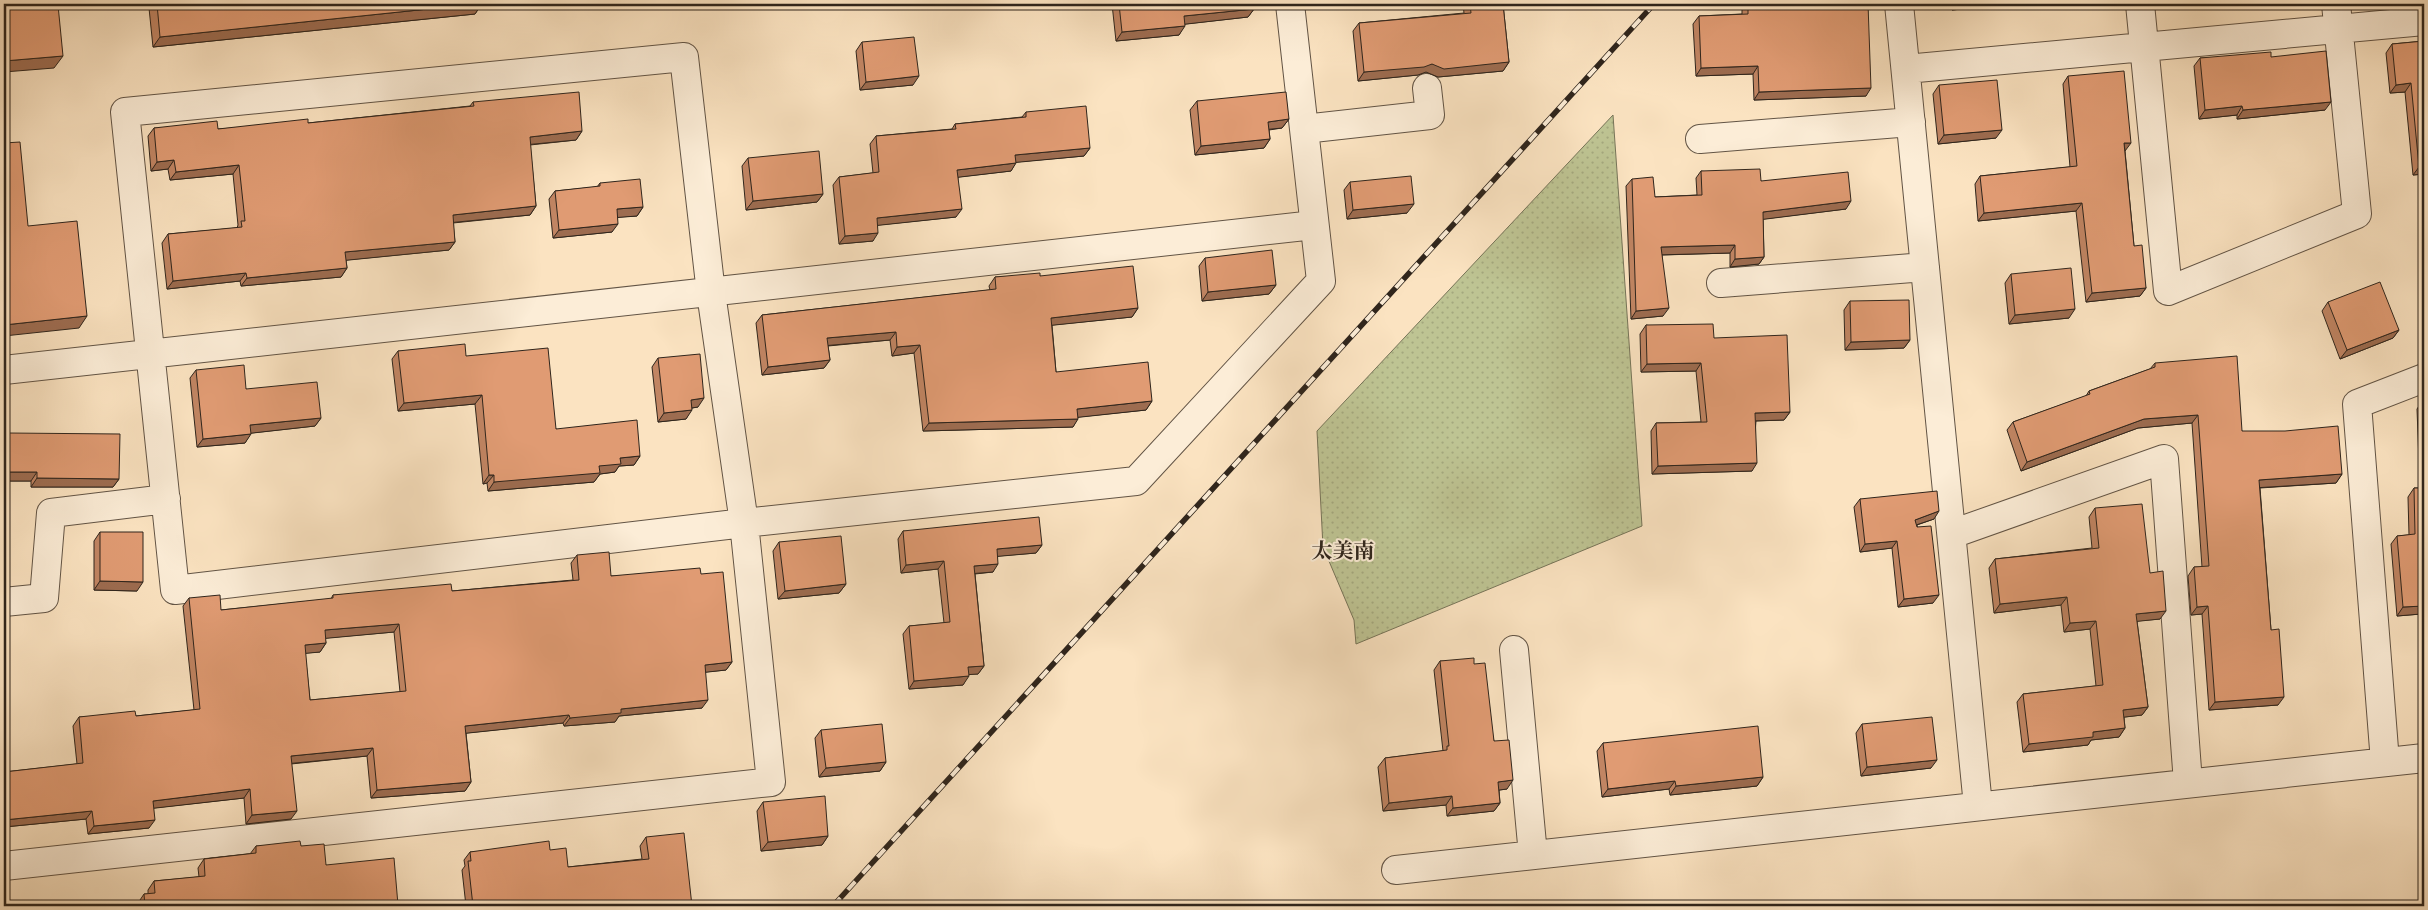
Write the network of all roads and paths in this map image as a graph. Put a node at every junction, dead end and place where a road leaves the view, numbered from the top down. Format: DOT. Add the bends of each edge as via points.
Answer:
graph roads {
  1 [pos="1290,4"];
  2 [pos="1899,4"];
  3 [pos="2140,4"];
  4 [pos="2337,16"];
  5 [pos="2424,20"];
  6 [pos="2144,47"];
  7 [pos="1906,69"];
  8 [pos="1427,88"];
  9 [pos="1911,122"];
  10 [pos="1304,129"];
  11 [pos="1700,140"];
  12 [pos="1314,225"];
  13 [pos="1926,267"];
  14 [pos="1721,283"];
  15 [pos="711,293"];
  16 [pos="151,355"];
  17 [pos="4,370"];
  18 [pos="2424,378"];
  19 [pos="166,499"];
  20 [pos="744,523"];
  21 [pos="1952,534"];
  22 [pos="4,602"];
  23 [pos="1514,650"];
  24 [pos="2424,758"];
  25 [pos="2385,762"];
  26 [pos="2188,783"];
  27 [pos="1978,806"];
  28 [pos="1533,855"];
  29 [pos="4,866"];
  30 [pos="1396,870"];
  1 -- 10 [label="street"];
  2 -- 7 [label="street"];
  3 -- 6 [label="street"];
  4 -- 5 [label="street"];
  4 -- 6 [label="street"];
  4 -- 6 [label="street" via="2357,214 2168,291"];
  6 -- 7 [label="street"];
  7 -- 9 [label="street"];
  8 -- 10 [label="street" via="1430,115"];
  9 -- 11 [label="street"];
  9 -- 13 [label="street"];
  10 -- 12 [label="street"];
  12 -- 15 [label="street"];
  12 -- 20 [label="street" via="1321,281 1136,482"];
  13 -- 14 [label="street"];
  13 -- 21 [label="street"];
  15 -- 16 [label="street"];
  15 -- 16 [label="street" via="684,57 125,112"];
  15 -- 20 [label="street"];
  16 -- 17 [label="street"];
  16 -- 19 [label="street"];
  18 -- 25 [label="street" via="2357,404"];
  19 -- 20 [label="street" via="175,590"];
  19 -- 22 [label="street" via="51,513 44,598"];
  20 -- 29 [label="street" via="771,782"];
  21 -- 26 [label="street" via="2164,459"];
  21 -- 27 [label="street"];
  23 -- 28 [label="street"];
  24 -- 25 [label="street"];
  25 -- 26 [label="street"];
  26 -- 27 [label="street"];
  27 -- 28 [label="street"];
  28 -- 30 [label="street"];
}
